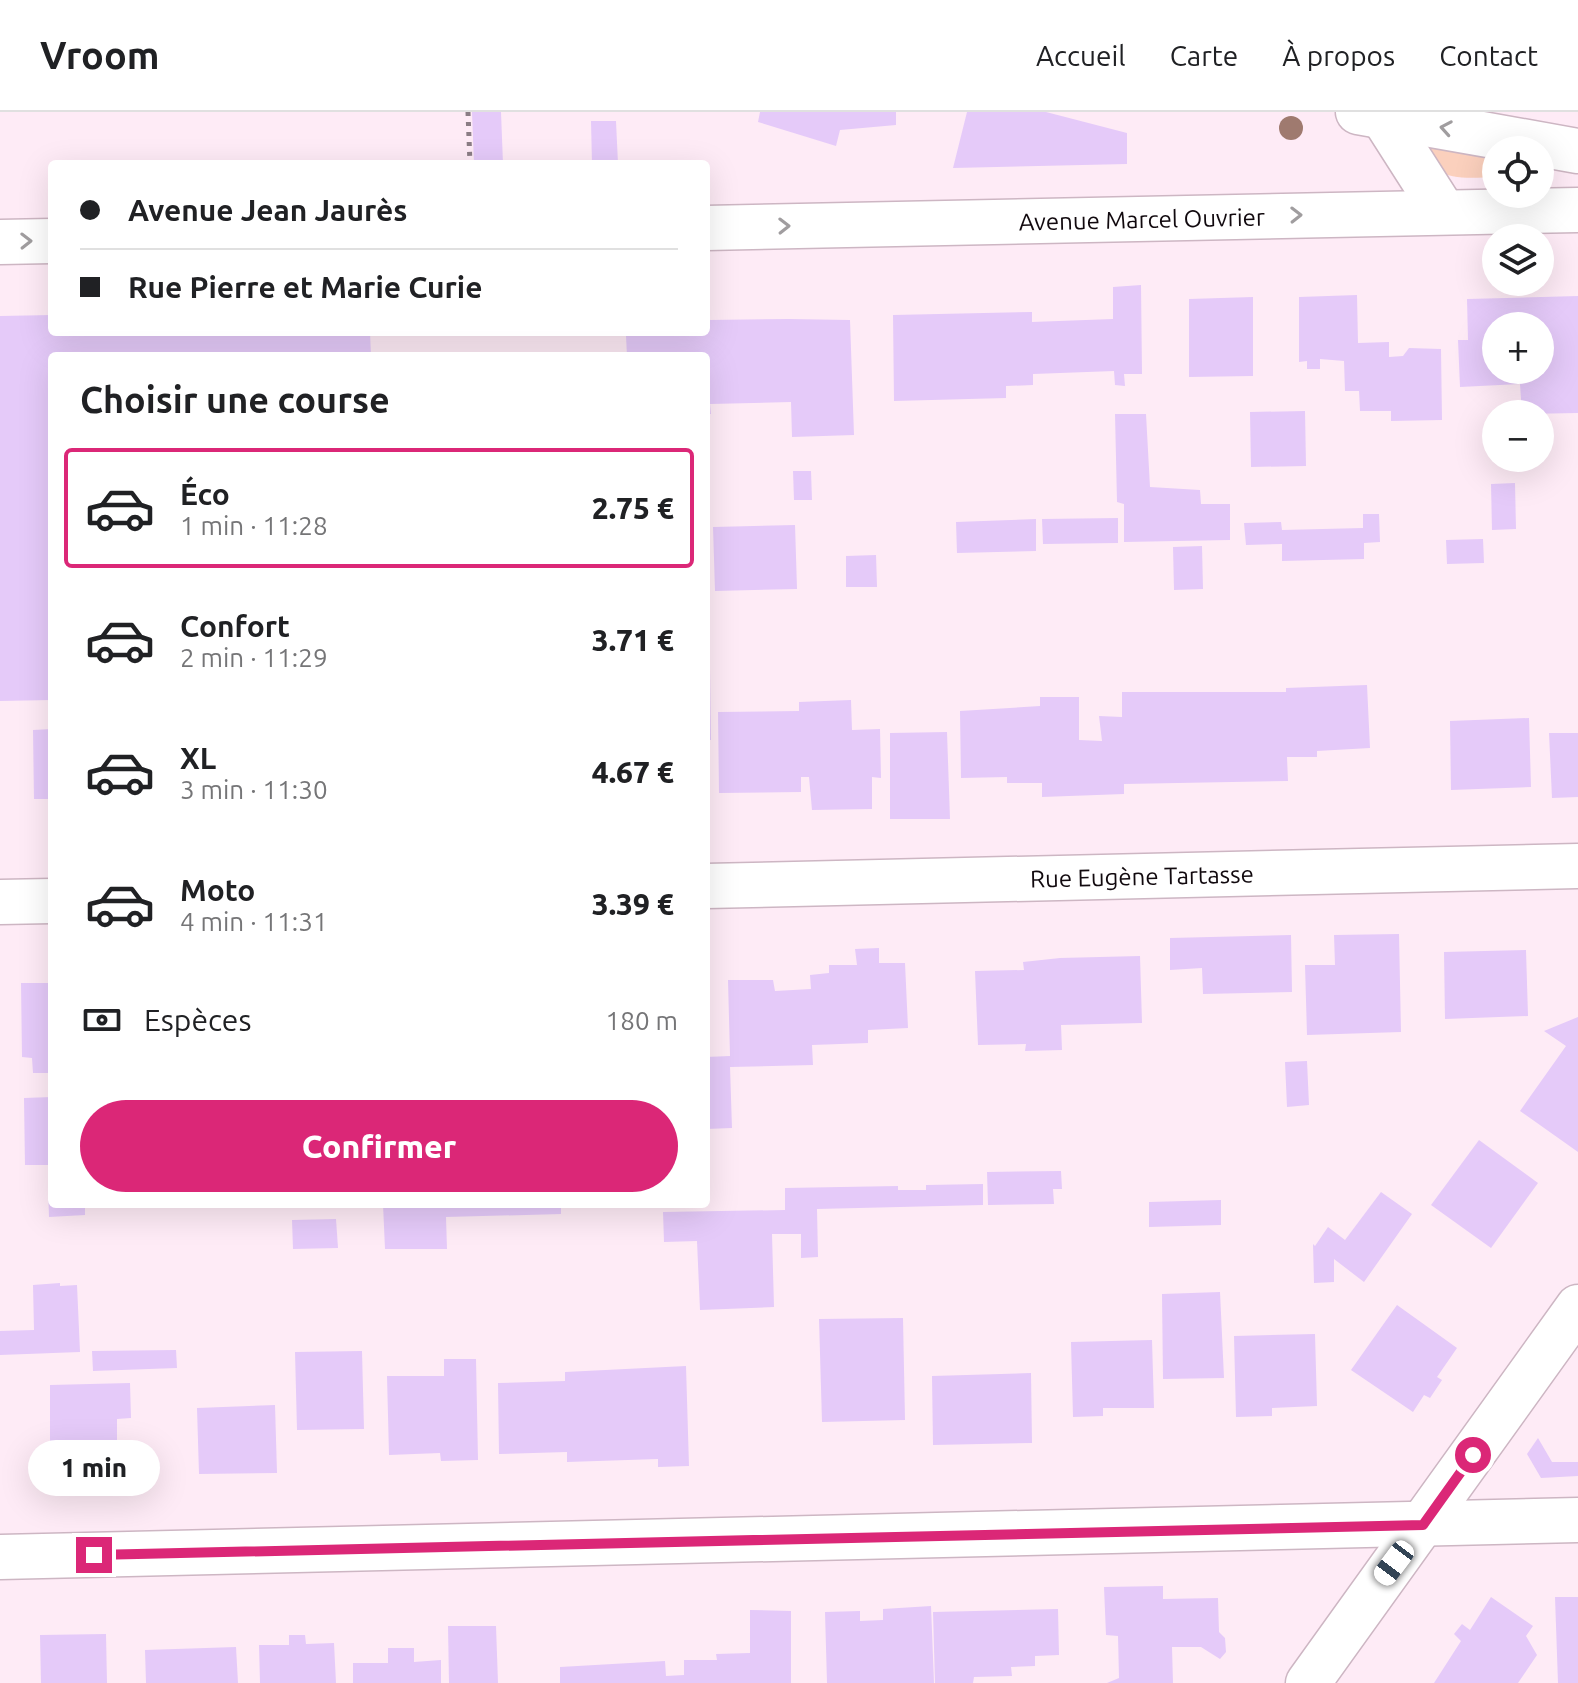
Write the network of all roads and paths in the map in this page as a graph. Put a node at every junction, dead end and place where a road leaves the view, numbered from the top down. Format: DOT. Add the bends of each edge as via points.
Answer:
graph roads {
  1 [pos="468,112"];
  2 [pos="1370,115"];
  3 [pos="1578,151"];
  4 [pos="470,160"];
  5 [pos="1578,210"];
  6 [pos="1443,211"];
  7 [pos="710,228"];
  8 [pos="48,241"];
  9 [pos="0,242"];
  10 [pos="1578,866"];
  11 [pos="710,886"];
  12 [pos="48,901"];
  13 [pos="0,902"];
  14 [pos="1578,1307"];
  15 [pos="1578,1520"];
  16 [pos="1423,1525"];
  17 [pos="0,1557"];
  18 [pos="1308,1683"];
  1 -- 4 [label="path"];
  3 -- 2 [label="street, one-way"];
  2 -- 6 [label="street"];
  5 -- 6 [label="street, Avenue Marcel Ouvrier"];
  7 -- 6 [label="street, Avenue Marcel Ouvrier, one-way"];
  9 -- 8 [label="street, one-way"];
  10 -- 11 [label="street, Rue Eugène Tartasse"];
  12 -- 13 [label="street"];
  14 -- 16 [label="street"];
  15 -- 16 [label="street"];
  16 -- 17 [label="street"];
  16 -- 18 [label="street"];
}
